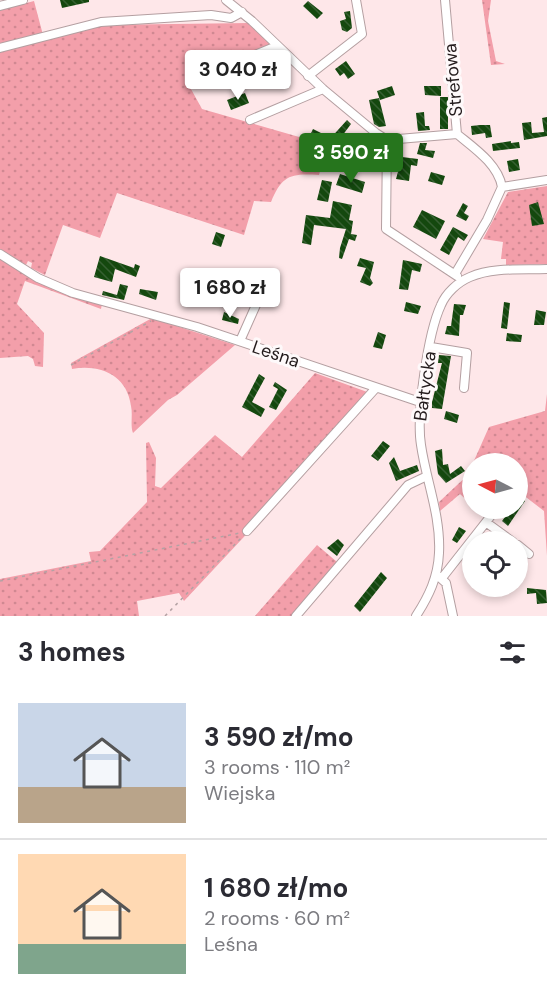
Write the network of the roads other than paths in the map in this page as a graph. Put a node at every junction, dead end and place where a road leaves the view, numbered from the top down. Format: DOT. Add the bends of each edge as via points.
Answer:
graph roads {
  1 [pos="23,0"];
  2 [pos="226,0"];
  3 [pos="356,0"];
  4 [pos="445,0"];
  5 [pos="0,6"];
  6 [pos="242,12"];
  7 [pos="278,46"];
  8 [pos="0,48"];
  9 [pos="216,71"];
  10 [pos="308,76"];
  11 [pos="323,89"];
  12 [pos="250,120"];
  13 [pos="457,134"];
  14 [pos="387,140"];
  15 [pos="547,180"];
  16 [pos="502,187"];
  17 [pos="0,254"];
  18 [pos="547,269"];
  19 [pos="455,274"];
  20 [pos="268,278"];
  21 [pos="462,281"];
  22 [pos="240,341"];
  23 [pos="431,347"];
  24 [pos="464,388"];
  25 [pos="375,389"];
  26 [pos="420,402"];
  27 [pos="427,476"];
  28 [pos="490,519"];
  29 [pos="487,523"];
  30 [pos="247,531"];
  31 [pos="498,531"];
  32 [pos="439,577"];
  33 [pos="296,616"];
  34 [pos="416,616"];
  35 [pos="453,616"];
  1 -- 5 [label="street"];
  2 -- 6 [label="street"];
  3 -- 10 [label="street" via="362,34"];
  4 -- 13 [label="street, Strefowa"];
  6 -- 7 [label="street"];
  6 -- 8 [label="street" via="231,18 211,15 101,22"];
  7 -- 9 [label="street"];
  7 -- 10 [label="street"];
  10 -- 11 [label="street"];
  11 -- 12 [label="street"];
  11 -- 14 [label="street"];
  13 -- 14 [label="street"];
  13 -- 16 [label="street, Strefowa" via="485,158"];
  14 -- 19 [label="street" via="385,226"];
  15 -- 16 [label="street"];
  16 -- 19 [label="street"];
  17 -- 22 [label="street, Leśna" via="38,278 73,293 157,314"];
  18 -- 21 [label="street" via="483,273"];
  19 -- 21 [label="street"];
  20 -- 22 [label="street"];
  21 -- 23 [label="street, Bałtycka" via="440,305"];
  22 -- 25 [label="street, Leśna"];
  23 -- 24 [label="street" via="467,353"];
  23 -- 26 [label="street, Bałtycka"];
  25 -- 26 [label="street, Leśna"];
  25 -- 30 [label="street"];
  26 -- 27 [label="street, Bałtycka" via="419,429"];
  27 -- 32 [label="street, Bałtycka" via="439,532"];
  27 -- 33 [label="street" via="408,485"];
  28 -- 29 [label="street"];
  29 -- 31 [label="street"];
  29 -- 32 [label="street"];
  32 -- 34 [label="street, Bałtycka"];
  32 -- 35 [label="street" via="446,583"];
}
